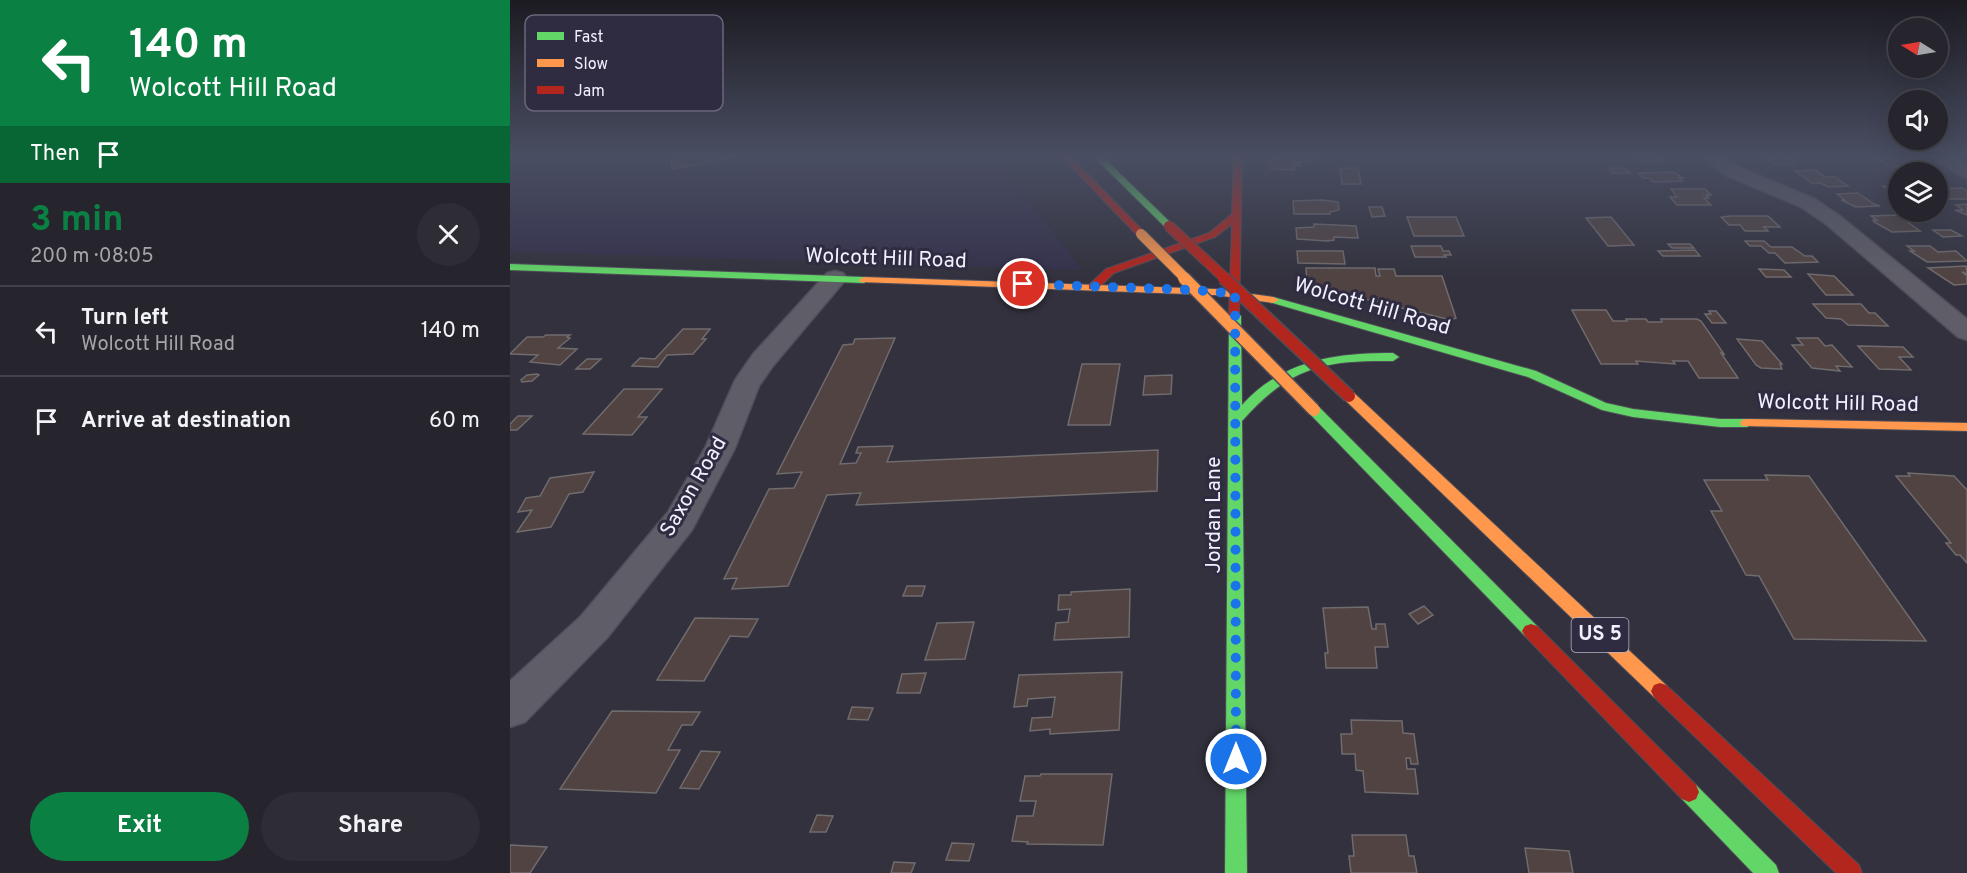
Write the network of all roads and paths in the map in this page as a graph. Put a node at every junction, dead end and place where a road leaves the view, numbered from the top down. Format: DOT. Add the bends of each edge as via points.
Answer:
graph roads {
  1 [pos="1106,198"];
  2 [pos="1140,198"];
  3 [pos="1237,198"];
  4 [pos="1796,198"];
  5 [pos="1237,215"];
  6 [pos="510,267"];
  7 [pos="1093,287"];
  8 [pos="821,293"];
  9 [pos="1235,294"];
  10 [pos="1197,311"];
  11 [pos="1235,315"];
  12 [pos="1293,328"];
  13 [pos="1967,332"];
  14 [pos="1349,344"];
  15 [pos="1558,401"];
  16 [pos="1602,406"];
  17 [pos="1235,420"];
  18 [pos="1967,427"];
  19 [pos="510,708"];
  20 [pos="1236,873"];
  21 [pos="1768,873"];
  22 [pos="1851,873"];
  1 -- 21 [label="main road, US 5, bridge"];
  2 -- 22 [label="main road, US 5, bridge"];
  3 -- 5 [label="main road, Jordan Lane"];
  4 -- 13 [label="street" via="1833,220"];
  5 -- 7 [label="main road" via="1212,235 1110,271"];
  5 -- 9 [label="main road, Jordan Lane"];
  6 -- 8 [label="main road, Wolcott Hill Road"];
  7 -- 8 [label="main road, Wolcott Hill Road"];
  7 -- 9 [label="main road, Wolcott Hill Road"];
  8 -- 19 [label="street, Saxon Road" via="745,386 720,448 680,521 594,627"];
  9 -- 11 [label="main road, Jordan Lane"];
  9 -- 16 [label="main road, Wolcott Hill Road" via="1273,300 1488,367 1532,374"];
  10 -- 11 [label="main road, Wolcott Hill Road"];
  11 -- 12 [label="main road, Wolcott Hill Road"];
  11 -- 17 [label="main road, Jordan Lane"];
  14 -- 17 [label="main road, Wolcott Hill Road" via="1399,359 1346,356 1304,365 1268,384"];
  15 -- 16 [label="main road, Wolcott Hill Road"];
  16 -- 18 [label="main road, Wolcott Hill Road" via="1650,416 1720,423"];
  17 -- 20 [label="main road, Jordan Lane"];
}
